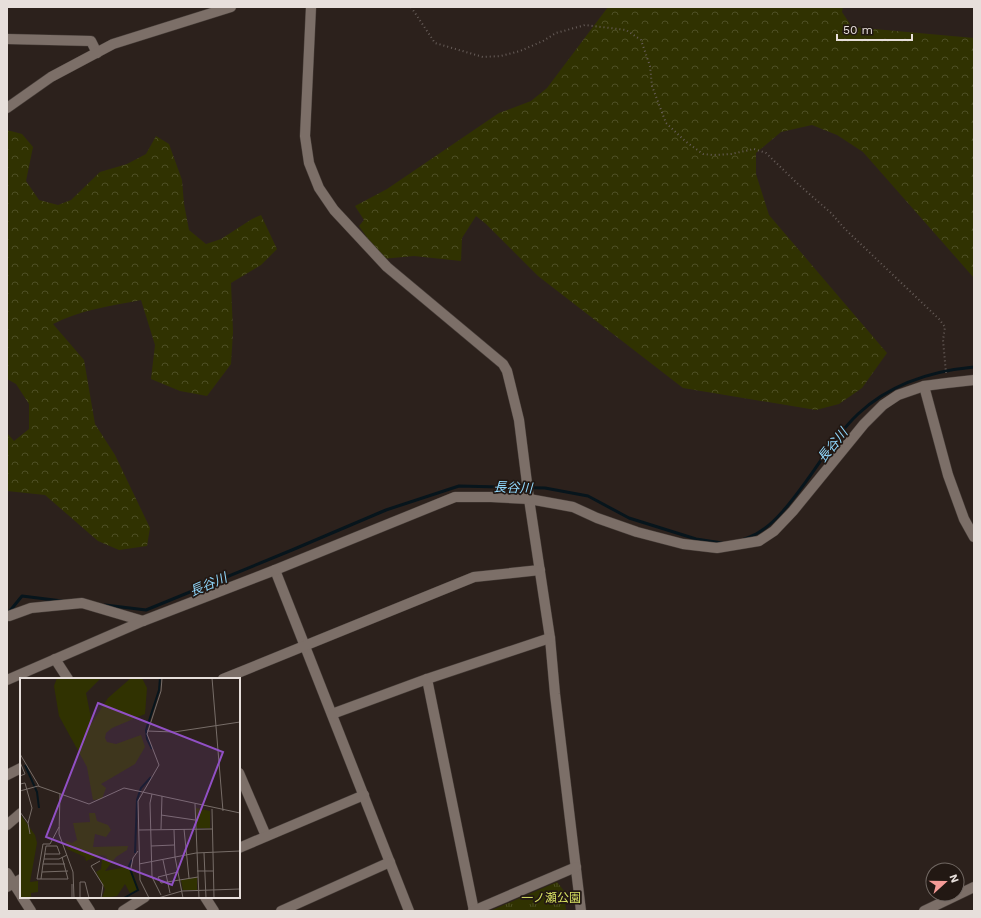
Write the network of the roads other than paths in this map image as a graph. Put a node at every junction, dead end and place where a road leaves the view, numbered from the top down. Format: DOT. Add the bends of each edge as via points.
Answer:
graph roads {
  1 [pos="231,7"];
  2 [pos="311,7"];
  3 [pos="7,39"];
  4 [pos="97,53"];
  5 [pos="7,108"];
  6 [pos="974,380"];
  7 [pos="924,386"];
  8 [pos="529,499"];
  9 [pos="974,537"];
  10 [pos="275,570"];
  11 [pos="540,570"];
  12 [pos="9,616"];
  13 [pos="143,621"];
  14 [pos="550,638"];
  15 [pos="305,646"];
  16 [pos="55,659"];
  17 [pos="67,678"];
  18 [pos="225,678"];
  19 [pos="427,679"];
  20 [pos="7,680"];
  21 [pos="332,714"];
  22 [pos="20,768"];
  23 [pos="7,775"];
  24 [pos="240,776"];
  25 [pos="364,795"];
  26 [pos="20,814"];
  27 [pos="7,825"];
  28 [pos="266,836"];
  29 [pos="240,848"];
  30 [pos="390,862"];
  31 [pos="576,867"];
  32 [pos="7,873"];
  33 [pos="14,883"];
  34 [pos="974,887"];
  35 [pos="20,893"];
  36 [pos="23,898"];
  37 [pos="81,898"];
  38 [pos="143,898"];
  39 [pos="206,898"];
  40 [pos="31,911"];
  41 [pos="90,911"];
  42 [pos="123,911"];
  43 [pos="214,911"];
  44 [pos="281,911"];
  45 [pos="409,911"];
  46 [pos="473,911"];
  47 [pos="581,911"];
  48 [pos="924,911"];
  1 -- 4 [label="street" via="113,44"];
  2 -- 8 [label="street" via="305,136 309,163 319,188 334,210 387,267 503,364 519,420"];
  3 -- 4 [label="street" via="90,41"];
  4 -- 5 [label="street" via="51,77"];
  6 -- 7 [label="street"];
  7 -- 8 [label="street" via="898,395 883,405 864,424 793,511 774,531 759,541 717,548 683,544 637,532 573,507"];
  7 -- 9 [label="street" via="948,475 964,519"];
  8 -- 10 [label="street" via="455,497"];
  8 -- 11 [label="street"];
  10 -- 13 [label="street"];
  10 -- 15 [label="street"];
  11 -- 14 [label="street"];
  11 -- 15 [label="street" via="474,577"];
  12 -- 13 [label="street" via="31,608 82,603"];
  13 -- 16 [label="street"];
  14 -- 19 [label="street"];
  14 -- 31 [label="street"];
  15 -- 18 [label="street"];
  15 -- 21 [label="street"];
  16 -- 17 [label="street"];
  16 -- 20 [label="street"];
  19 -- 21 [label="street"];
  19 -- 46 [label="street"];
  21 -- 25 [label="street"];
  22 -- 23 [label="street"];
  24 -- 28 [label="street"];
  25 -- 28 [label="street"];
  25 -- 30 [label="street"];
  26 -- 27 [label="street"];
  28 -- 29 [label="street"];
  30 -- 44 [label="street"];
  30 -- 45 [label="street"];
  31 -- 46 [label="street"];
  31 -- 47 [label="street"];
  32 -- 33 [label="street"];
  33 -- 35 [label="street"];
  34 -- 48 [label="street"];
  36 -- 40 [label="street"];
  37 -- 41 [label="street"];
  38 -- 42 [label="street"];
  39 -- 43 [label="street"];
}
